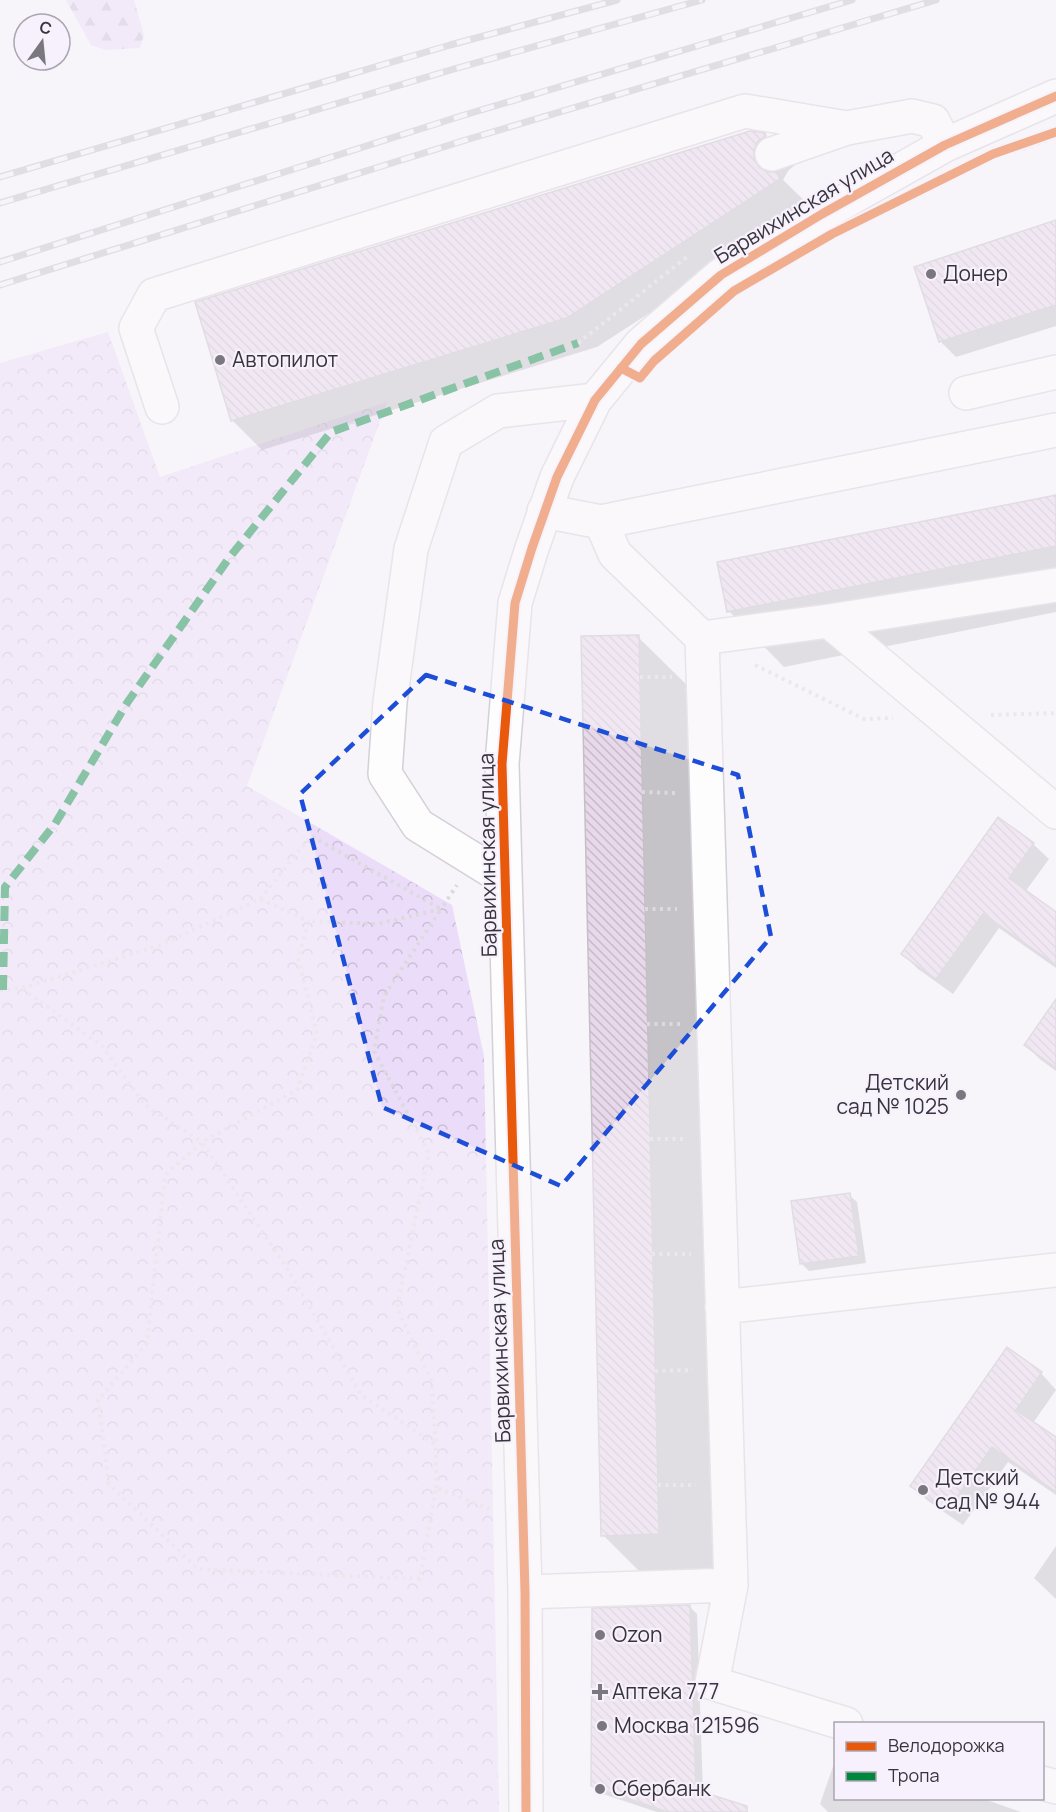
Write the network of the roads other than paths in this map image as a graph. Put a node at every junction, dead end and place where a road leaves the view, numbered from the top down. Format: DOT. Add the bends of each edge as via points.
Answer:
graph roads {
  1 [pos="1056,96"];
  2 [pos="847,128"];
  3 [pos="945,145"];
  4 [pos="772,154"];
  5 [pos="1056,372"];
  6 [pos="966,393"];
  7 [pos="595,400"];
  8 [pos="162,407"];
  9 [pos="1056,430"];
  10 [pos="544,511"];
  11 [pos="601,522"];
  12 [pos="1056,585"];
  13 [pos="829,621"];
  14 [pos="702,638"];
  15 [pos="1056,812"];
  16 [pos="505,879"];
  17 [pos="1056,1270"];
  18 [pos="722,1307"];
  19 [pos="730,1585"];
  20 [pos="525,1592"];
  21 [pos="839,1722"];
  22 [pos="526,1812"];
  1 -- 3 [label="street, Барвихинская улица"];
  2 -- 3 [label="street" via="912,116 933,121"];
  2 -- 4 [label="street"];
  2 -- 8 [label="street" via="745,111 154,295 136,328"];
  3 -- 7 [label="street, Барвихинская улица" via="722,275 640,344"];
  5 -- 6 [label="street"];
  7 -- 10 [label="street, Барвихинская улица"];
  7 -- 16 [label="street" via="498,411 446,441 411,549 390,702 386,774 418,825"];
  9 -- 11 [label="street"];
  10 -- 11 [label="street"];
  10 -- 16 [label="street, Барвихинская улица" via="515,603 502,764"];
  11 -- 14 [label="street" via="615,554"];
  12 -- 13 [label="street"];
  13 -- 14 [label="street"];
  13 -- 15 [label="street"];
  14 -- 18 [label="street"];
  16 -- 20 [label="street, Барвихинская улица"];
  17 -- 18 [label="street"];
  18 -- 19 [label="street"];
  19 -- 20 [label="street"];
  19 -- 21 [label="street" via="712,1683"];
  20 -- 22 [label="street, Барвихинская улица"];
}
